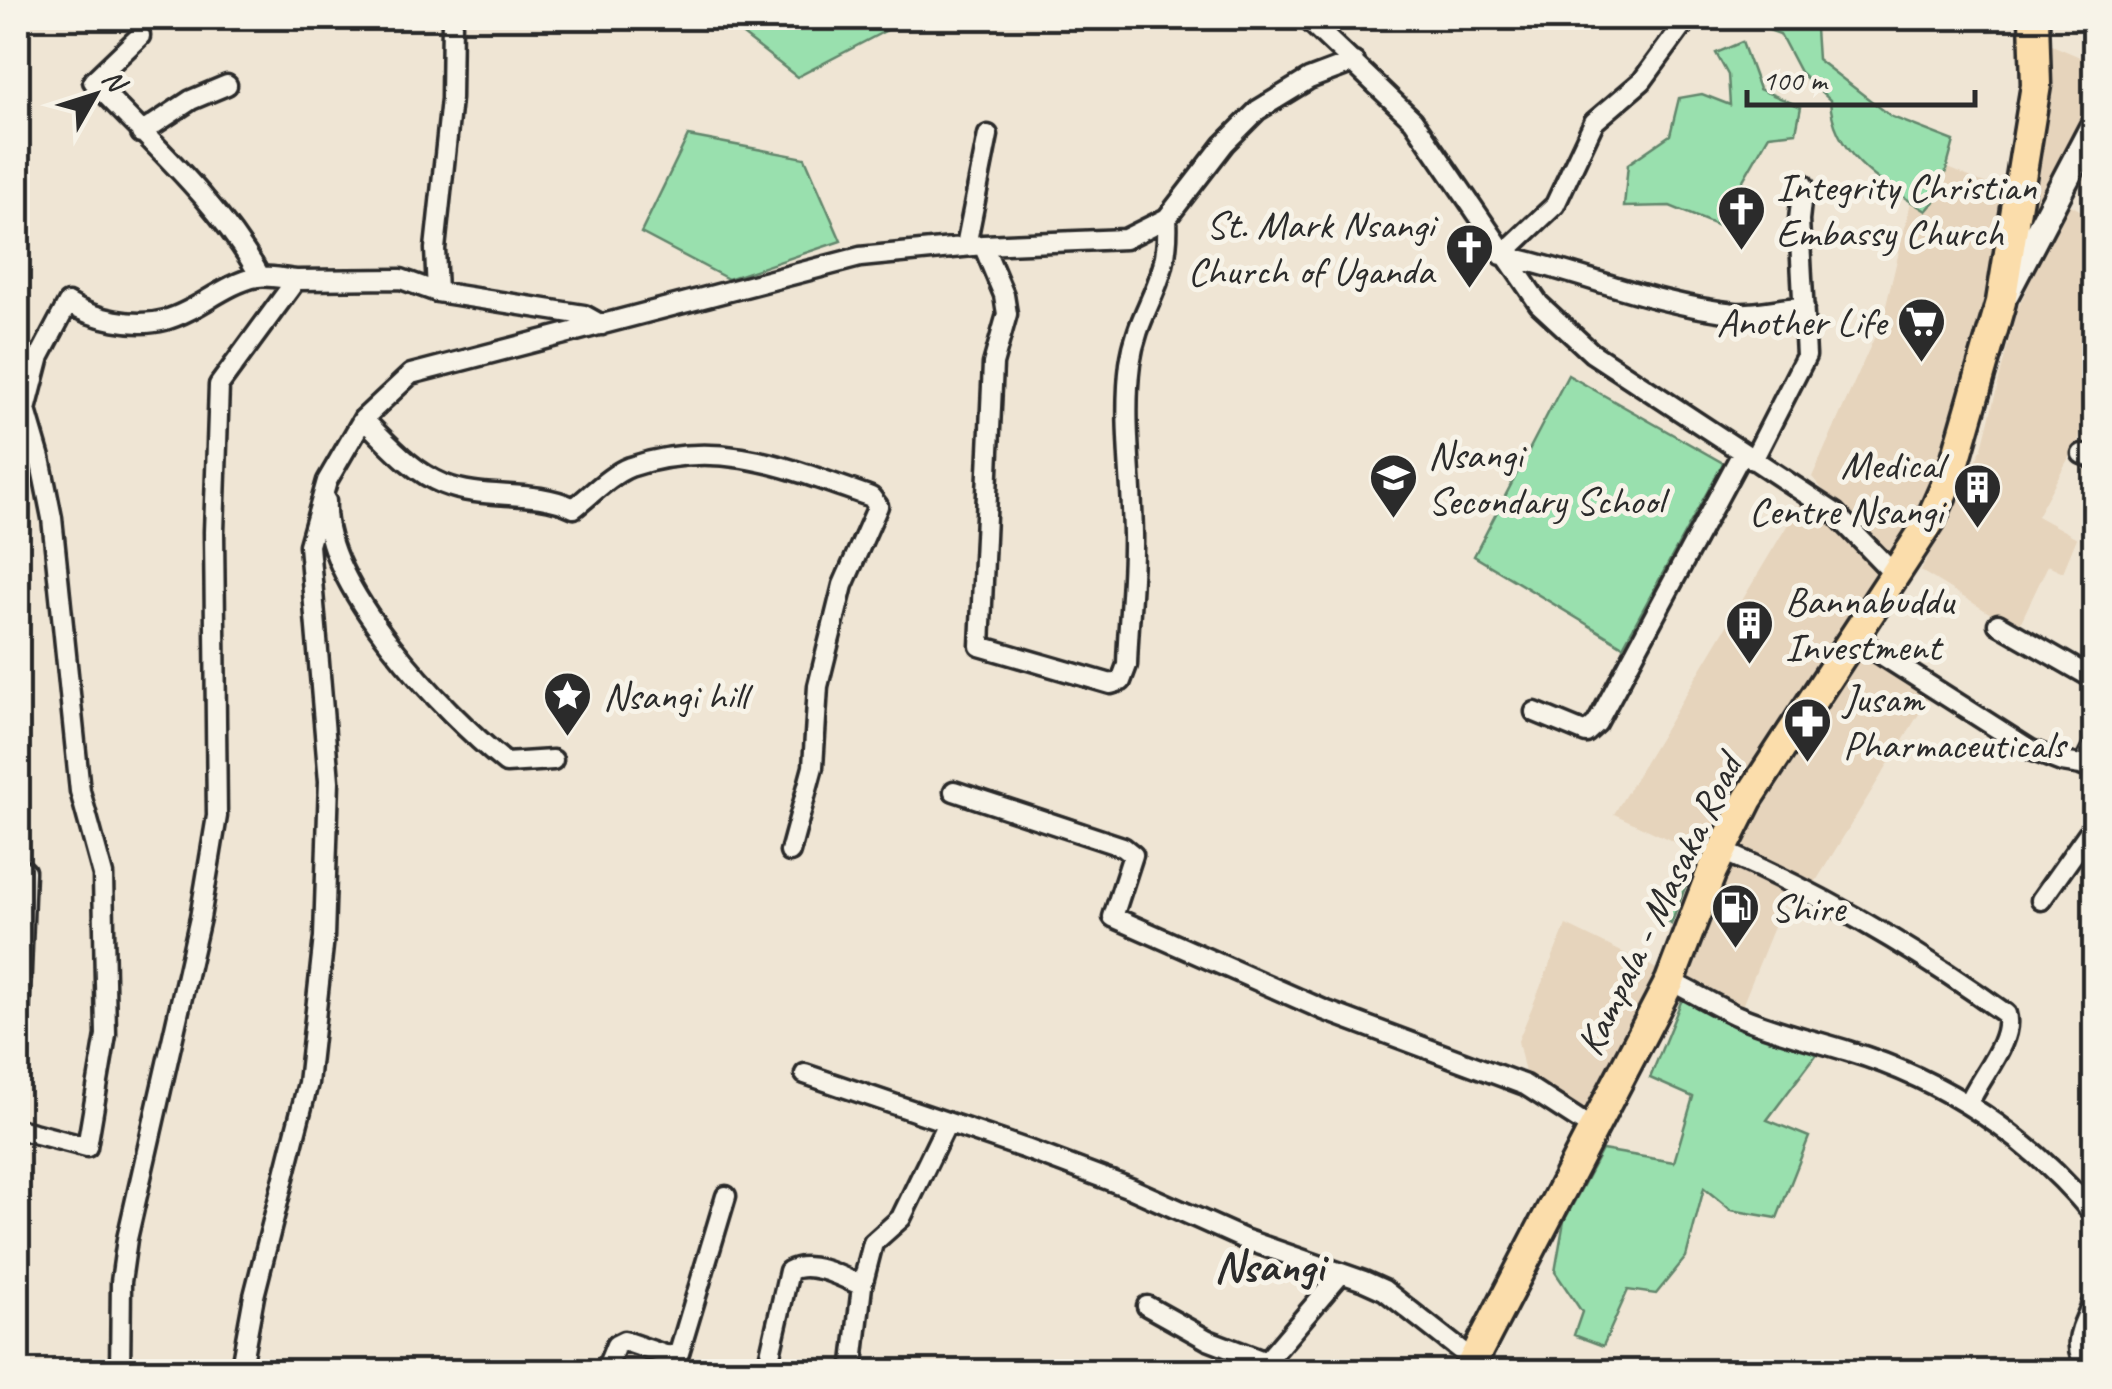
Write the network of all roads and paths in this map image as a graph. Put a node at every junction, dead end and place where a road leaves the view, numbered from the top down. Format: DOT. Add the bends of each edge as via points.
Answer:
graph roads {
  1 [pos="452,18"];
  2 [pos="1306,18"];
  3 [pos="1688,18"];
  4 [pos="2034,18"];
  5 [pos="140,36"];
  6 [pos="1354,62"];
  7 [pos="227,85"];
  8 [pos="2094,125"];
  9 [pos="141,133"];
  10 [pos="988,135"];
  11 [pos="1803,184"];
  12 [pos="1167,218"];
  13 [pos="975,245"];
  14 [pos="1502,256"];
  15 [pos="260,276"];
  16 [pos="296,280"];
  17 [pos="437,292"];
  18 [pos="2001,302"];
  19 [pos="1804,307"];
  20 [pos="602,325"];
  21 [pos="363,420"];
  22 [pos="18,453"];
  23 [pos="1747,457"];
  24 [pos="40,458"];
  25 [pos="327,481"];
  26 [pos="1894,574"];
  27 [pos="1998,624"];
  28 [pos="1854,638"];
  29 [pos="2094,680"];
  30 [pos="1535,712"];
  31 [pos="2094,744"];
  32 [pos="553,760"];
  33 [pos="2089,766"];
  34 [pos="954,791"];
  35 [pos="2094,824"];
  36 [pos="1723,851"];
  37 [pos="790,852"];
  38 [pos="25,872"];
  39 [pos="2041,900"];
  40 [pos="1670,981"];
  41 [pos="18,1046"];
  42 [pos="806,1074"];
  43 [pos="1969,1102"];
  44 [pos="947,1123"];
  45 [pos="18,1129"];
  46 [pos="1594,1129"];
  47 [pos="726,1196"];
  48 [pos="2094,1215"];
  49 [pos="1340,1275"];
  50 [pos="862,1286"];
  51 [pos="2094,1299"];
  52 [pos="1148,1306"];
  53 [pos="1470,1366"];
  54 [pos="120,1372"];
  55 [pos="240,1372"];
  56 [pos="605,1372"];
  57 [pos="766,1372"];
  58 [pos="852,1372"];
  59 [pos="2090,1372"];
  1 -- 17 [label="street"];
  2 -- 6 [label="street"];
  3 -- 14 [label="street" via="1642,81 1594,122 1554,205"];
  4 -- 18 [label="main road, Kampala - Masaka Road" via="2036,86"];
  5 -- 9 [label="street" via="92,81"];
  6 -- 12 [label="street" via="1258,110"];
  6 -- 14 [label="street" via="1431,142"];
  7 -- 9 [label="street"];
  8 -- 18 [label="main road"];
  9 -- 15 [label="street" via="199,190"];
  10 -- 13 [label="street"];
  11 -- 19 [label="street"];
  12 -- 13 [label="street" via="1124,238"];
  12 -- 13 [label="street" via="1169,253 1134,337 1129,370 1134,548 1127,665 1111,684 980,646 993,364 1007,314 1004,295"];
  13 -- 20 [label="street" via="860,258"];
  14 -- 19 [label="street" via="1732,313"];
  14 -- 23 [label="street" via="1592,353"];
  15 -- 16 [label="street"];
  15 -- 24 [label="street" via="166,320 120,321 68,302 28,397"];
  16 -- 17 [label="street" via="402,279"];
  16 -- 54 [label="street" via="219,386 217,816 127,1239"];
  17 -- 20 [label="street" via="584,315"];
  18 -- 26 [label="main road, Kampala - Masaka Road" via="1953,470 1930,521"];
  19 -- 23 [label="street" via="1806,356"];
  20 -- 21 [label="street" via="411,374"];
  21 -- 25 [label="street"];
  21 -- 37 [label="street" via="411,465 443,484 550,496 574,508 628,468 685,457 749,455 871,497 878,506 843,586 818,686 814,767"];
  22 -- 24 [label="street"];
  23 -- 26 [label="street" via="1835,513"];
  23 -- 30 [label="street" via="1597,723 1586,732"];
  24 -- 45 [label="street" via="80,791 103,875 106,1035 86,1147"];
  25 -- 32 [label="street" via="325,516 335,550 403,665 506,763"];
  25 -- 55 [label="street" via="309,545 330,841 315,1042"];
  26 -- 28 [label="main road, Kampala - Masaka Road"];
  27 -- 29 [label="street"];
  28 -- 33 [label="street" via="2031,750"];
  28 -- 36 [label="main road, Kampala - Masaka Road" via="1748,799"];
  31 -- 33 [label="street"];
  34 -- 46 [label="street" via="1123,847 1133,856 1113,917 1324,1010 1526,1086"];
  35 -- 39 [label="street"];
  36 -- 40 [label="main road, Kampala - Masaka Road"];
  36 -- 43 [label="street" via="1852,912 2006,1014 2000,1045"];
  38 -- 41 [label="street"];
  40 -- 43 [label="street" via="1742,1018 1867,1058"];
  40 -- 46 [label="main road, Kampala - Masaka Road"];
  42 -- 44 [label="street"];
  43 -- 48 [label="street" via="2061,1177"];
  44 -- 49 [label="street" via="1130,1188"];
  44 -- 50 [label="street" via="895,1228 873,1243"];
  46 -- 53 [label="main road, Kampala - Masaka Road"];
  47 -- 56 [label="street" via="679,1353 668,1356 624,1342"];
  49 -- 52 [label="street" via="1266,1362"];
  49 -- 53 [label="street" via="1384,1290"];
  50 -- 57 [label="street" via="814,1268 789,1271"];
  50 -- 58 [label="street"];
  51 -- 59 [label="street" via="2076,1340"];
}
